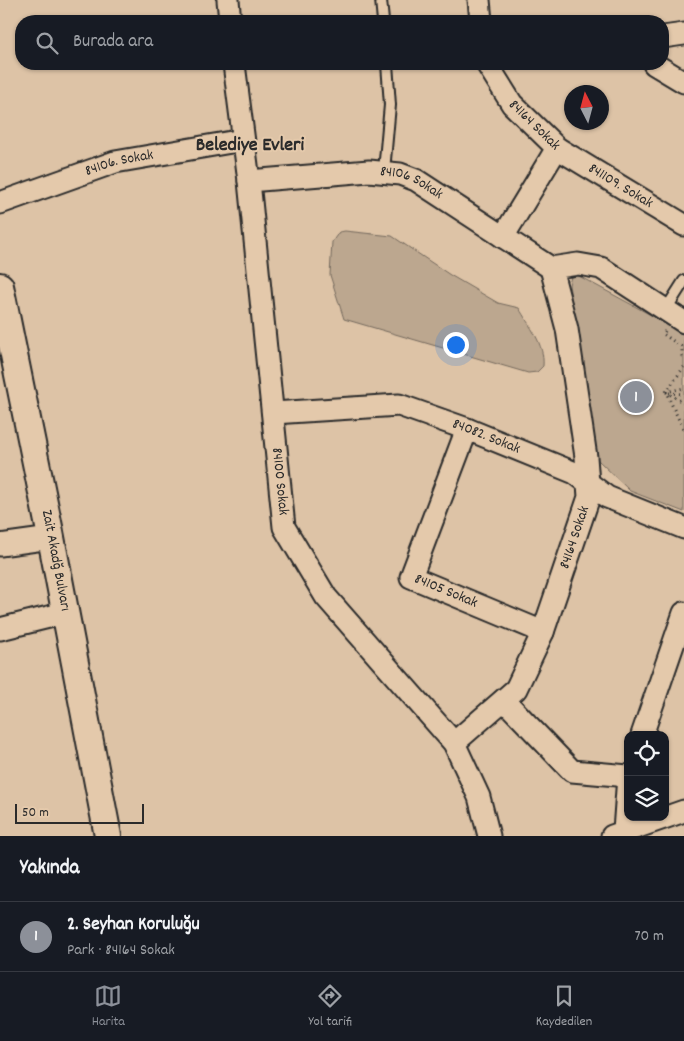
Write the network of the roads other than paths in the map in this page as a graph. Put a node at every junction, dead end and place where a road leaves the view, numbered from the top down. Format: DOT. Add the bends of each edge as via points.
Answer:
graph roads {
  1 [pos="228,0"];
  2 [pos="381,0"];
  3 [pos="479,0"];
  4 [pos="229,15"];
  5 [pos="382,15"];
  6 [pos="480,15"];
  7 [pos="684,34"];
  8 [pos="669,36"];
  9 [pos="235,70"];
  10 [pos="387,70"];
  11 [pos="491,70"];
  12 [pos="664,70"];
  13 [pos="684,82"];
  14 [pos="244,140"];
  15 [pos="557,148"];
  16 [pos="384,171"];
  17 [pos="249,181"];
  18 [pos="0,203"];
  19 [pos="684,225"];
  20 [pos="503,237"];
  21 [pos="550,268"];
  22 [pos="684,280"];
  23 [pos="0,286"];
  24 [pos="665,311"];
  25 [pos="684,322"];
  26 [pos="273,413"];
  27 [pos="467,429"];
  28 [pos="588,482"];
  29 [pos="684,528"];
  30 [pos="51,538"];
  31 [pos="0,545"];
  32 [pos="65,613"];
  33 [pos="684,613"];
  34 [pos="0,628"];
  35 [pos="543,632"];
  36 [pos="504,700"];
  37 [pos="643,731"];
  38 [pos="454,744"];
  39 [pos="624,776"];
  40 [pos="624,799"];
  41 [pos="684,811"];
  42 [pos="618,834"];
  43 [pos="108,836"];
  44 [pos="489,836"];
  1 -- 4 [label="street"];
  2 -- 5 [label="lane"];
  3 -- 6 [label="street"];
  7 -- 8 [label="street"];
  9 -- 14 [label="street, 84100 Sokak"];
  10 -- 16 [label="lane" via="390,105"];
  11 -- 15 [label="street, 84164 Sokak" via="512,104"];
  12 -- 13 [label="street"];
  14 -- 17 [label="street, 84100 Sokak"];
  14 -- 18 [label="street, 84106. Sokak" via="115,162"];
  15 -- 19 [label="street, 841109. Sokak"];
  15 -- 20 [label="street, 84164 Sokak"];
  16 -- 17 [label="street, 84106 Sokak"];
  16 -- 20 [label="street, 84106 Sokak" via="416,180"];
  17 -- 26 [label="street, 84100 Sokak"];
  20 -- 21 [label="street, 84106 Sokak"];
  21 -- 24 [label="street" via="578,264 601,268"];
  21 -- 28 [label="street, 84164 Sokak" via="567,329"];
  22 -- 24 [label="lane"];
  23 -- 30 [label="street, Zait Akadğ Bulvarı"];
  24 -- 25 [label="street"];
  26 -- 27 [label="street, 84082. Sokak" via="399,406"];
  26 -- 38 [label="street, 84100 Sokak" via="284,527 326,597"];
  27 -- 28 [label="street, 84082. Sokak" via="575,473"];
  27 -- 35 [label="street, 84105 Sokak" via="411,577"];
  28 -- 29 [label="street, 84082. Sokak" via="607,497"];
  28 -- 35 [label="street, 84164 Sokak" via="589,497"];
  30 -- 31 [label="street"];
  30 -- 32 [label="street, Zait Akadğ Bulvarı"];
  32 -- 34 [label="street"];
  32 -- 43 [label="street, Zait Akadğ Bulvarı"];
  33 -- 37 [label="street"];
  35 -- 36 [label="street, 84164 Sokak" via="516,689"];
  36 -- 38 [label="street, 84164 Sokak"];
  36 -- 39 [label="street" via="572,772"];
  38 -- 44 [label="street, 84100 Sokak" via="478,797"];
  40 -- 42 [label="street"];
  41 -- 42 [label="street"];
}
